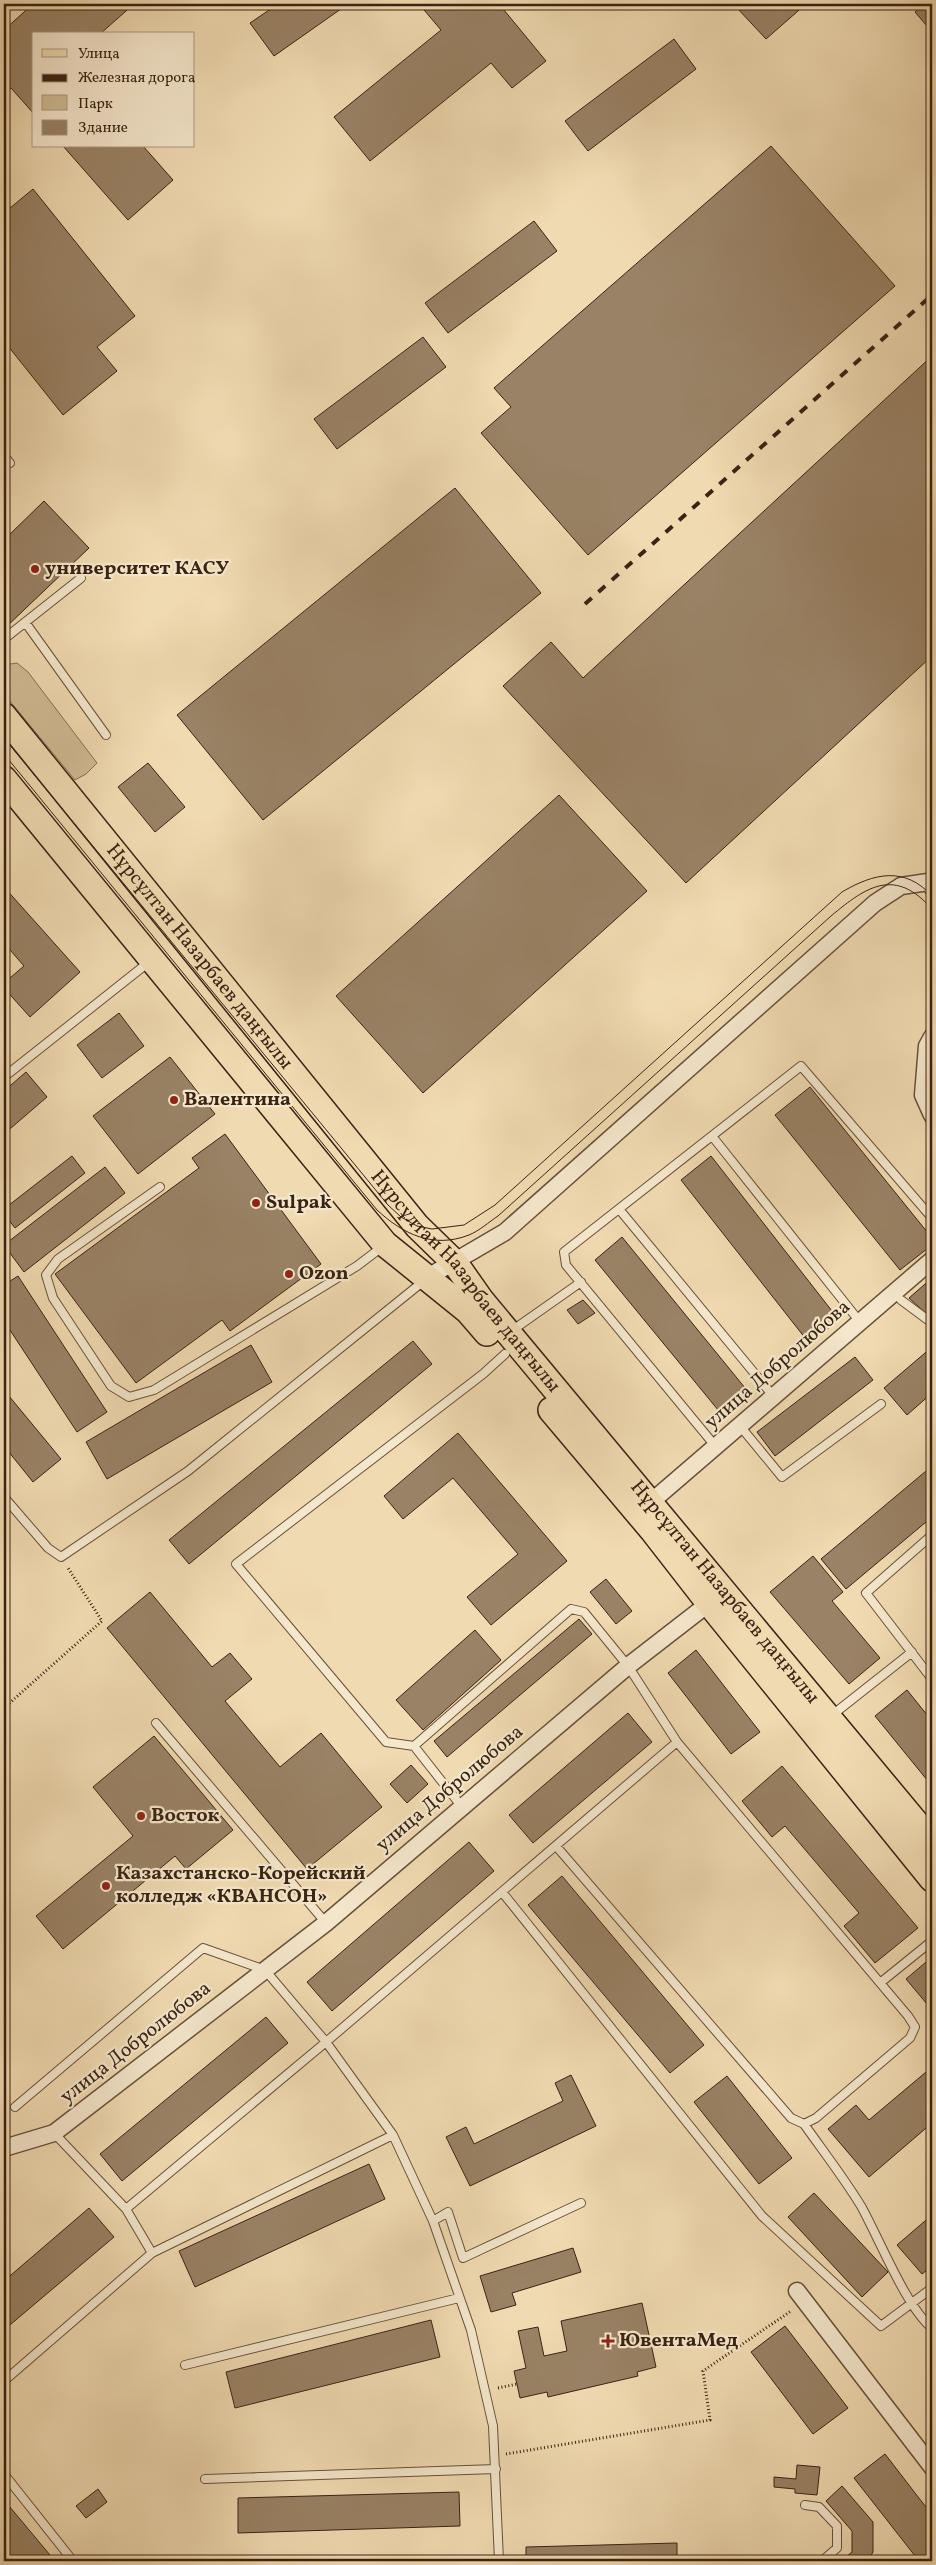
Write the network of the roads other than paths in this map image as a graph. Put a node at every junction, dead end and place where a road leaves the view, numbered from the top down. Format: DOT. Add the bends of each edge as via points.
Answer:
graph roads {
  1 [pos="4,456"];
  2 [pos="10,463"];
  3 [pos="81,578"];
  4 [pos="25,622"];
  5 [pos="4,640"];
  6 [pos="4,716"];
  7 [pos="106,735"];
  8 [pos="4,779"];
  9 [pos="931,882"];
  10 [pos="152,960"];
  11 [pos="932,1037"];
  12 [pos="4,1077"];
  13 [pos="932,1115"];
  14 [pos="712,1136"];
  15 [pos="160,1187"];
  16 [pos="619,1209"];
  17 [pos="932,1218"];
  18 [pos="385,1244"];
  19 [pos="932,1260"];
  20 [pos="455,1263"];
  21 [pos="428,1277"];
  22 [pos="581,1282"];
  23 [pos="901,1300"];
  24 [pos="860,1323"];
  25 [pos="932,1323"];
  26 [pos="507,1343"];
  27 [pos="774,1397"];
  28 [pos="881,1404"];
  29 [pos="740,1426"];
  30 [pos="716,1447"];
  31 [pos="4,1497"];
  32 [pos="651,1502"];
  33 [pos="932,1535"];
  34 [pos="716,1597"];
  35 [pos="912,1652"];
  36 [pos="628,1666"];
  37 [pos="932,1679"];
  38 [pos="829,1717"];
  39 [pos="156,1723"];
  40 [pos="677,1742"];
  41 [pos="414,1746"];
  42 [pos="462,1806"];
  43 [pos="932,1842"];
  44 [pos="556,1846"];
  45 [pos="932,1880"];
  46 [pos="502,1892"];
  47 [pos="326,1923"];
  48 [pos="932,1941"];
  49 [pos="265,1970"];
  50 [pos="880,1983"];
  51 [pos="326,2042"];
  52 [pos="15,2107"];
  53 [pos="804,2124"];
  54 [pos="54,2133"];
  55 [pos="393,2135"];
  56 [pos="4,2148"];
  57 [pos="580,2203"];
  58 [pos="126,2209"];
  59 [pos="433,2221"];
  60 [pos="152,2253"];
  61 [pos="932,2288"];
  62 [pos="801,2297"];
  63 [pos="459,2298"];
  64 [pos="912,2303"];
  65 [pos="932,2328"];
  66 [pos="185,2365"];
  67 [pos="4,2381"];
  68 [pos="932,2468"];
  69 [pos="496,2469"];
  70 [pos="4,2474"];
  71 [pos="205,2480"];
  72 [pos="805,2505"];
  73 [pos="73,2561"];
  74 [pos="500,2561"];
  75 [pos="822,2561"];
  1 -- 2 [label="lane"];
  3 -- 4 [label="lane"];
  4 -- 5 [label="lane"];
  4 -- 7 [label="lane"];
  6 -- 20 [label="main road, Нұрсұлтан Назарбаев даңғылы" via="417,1226"];
  8 -- 10 [label="main road, Нұрсұлтан Назарбаев даңғылы"];
  9 -- 20 [label="street" via="901,886 875,903 506,1232"];
  10 -- 12 [label="lane"];
  10 -- 18 [label="main road, Нұрсұлтан Назарбаев даңғылы"];
  11 -- 13 [label="street" via="927,1046 923,1096"];
  14 -- 16 [label="lane"];
  14 -- 17 [label="lane" via="801,1066"];
  14 -- 24 [label="lane"];
  15 -- 18 [label="lane" via="58,1259 46,1275 53,1298 111,1386 129,1397 154,1390 357,1266"];
  16 -- 22 [label="lane" via="564,1252 566,1265"];
  16 -- 27 [label="lane"];
  18 -- 21 [label="main road, Нұрсұлтан Назарбаев даңғылы"];
  19 -- 24 [label="street, улица Добролюбова"];
  20 -- 21 [label="street"];
  20 -- 26 [label="main road, Нұрсұлтан Назарбаев даңғылы"];
  21 -- 26 [label="main road, Нұрсұлтан Назарбаев даңғылы"];
  21 -- 31 [label="lane" via="188,1471 60,1558"];
  22 -- 26 [label="lane"];
  22 -- 30 [label="lane"];
  23 -- 25 [label="lane"];
  24 -- 27 [label="street, улица Добролюбова"];
  26 -- 32 [label="main road, Нұрсұлтан Назарбаев даңғылы"];
  26 -- 34 [label="main road, Нұрсұлтан Назарбаев даңғылы" via="654,1531"];
  26 -- 41 [label="lane" via="483,1374 236,1564 386,1742"];
  27 -- 29 [label="street, улица Добролюбова"];
  28 -- 29 [label="lane" via="782,1477"];
  29 -- 30 [label="street, улица Добролюбова"];
  30 -- 32 [label="street, улица Добролюбова"];
  32 -- 34 [label="main road, Нұрсұлтан Назарбаев даңғылы"];
  33 -- 35 [label="lane" via="866,1593"];
  34 -- 36 [label="street, улица Добролюбова"];
  34 -- 38 [label="main road, Нұрсұлтан Назарбаев даңғылы"];
  34 -- 45 [label="main road, Нұрсұлтан Назарбаев даңғылы"];
  35 -- 37 [label="lane"];
  35 -- 38 [label="lane"];
  36 -- 40 [label="lane"];
  36 -- 41 [label="lane" via="584,1612 571,1609"];
  36 -- 42 [label="street, улица Добролюбова"];
  38 -- 43 [label="main road, Нұрсұлтан Назарбаев даңғылы"];
  39 -- 47 [label="lane"];
  40 -- 44 [label="lane"];
  40 -- 50 [label="lane"];
  41 -- 42 [label="lane"];
  42 -- 47 [label="street, улица Добролюбова"];
  44 -- 46 [label="lane"];
  44 -- 53 [label="lane" via="791,2118"];
  46 -- 51 [label="lane"];
  46 -- 64 [label="lane" via="762,2216 881,2326"];
  47 -- 49 [label="street, улица Добролюбова"];
  48 -- 50 [label="lane"];
  49 -- 51 [label="lane"];
  49 -- 52 [label="lane" via="203,1948"];
  49 -- 54 [label="street, улица Добролюбова"];
  50 -- 53 [label="lane" via="915,2027 910,2038 816,2118"];
  51 -- 55 [label="lane"];
  51 -- 58 [label="lane"];
  53 -- 64 [label="lane" via="860,2206"];
  54 -- 56 [label="street, улица Добролюбова"];
  54 -- 58 [label="lane"];
  55 -- 59 [label="lane"];
  55 -- 60 [label="lane"];
  57 -- 59 [label="lane" via="463,2258 448,2212"];
  58 -- 60 [label="lane"];
  59 -- 63 [label="lane"];
  60 -- 67 [label="lane"];
  61 -- 64 [label="lane"];
  62 -- 68 [label="street"];
  63 -- 66 [label="lane"];
  63 -- 69 [label="lane" via="493,2426"];
  64 -- 65 [label="lane"];
  69 -- 71 [label="lane"];
  69 -- 74 [label="lane"];
  70 -- 73 [label="lane"];
  72 -- 75 [label="lane" via="818,2507 837,2526 837,2548"];
}
